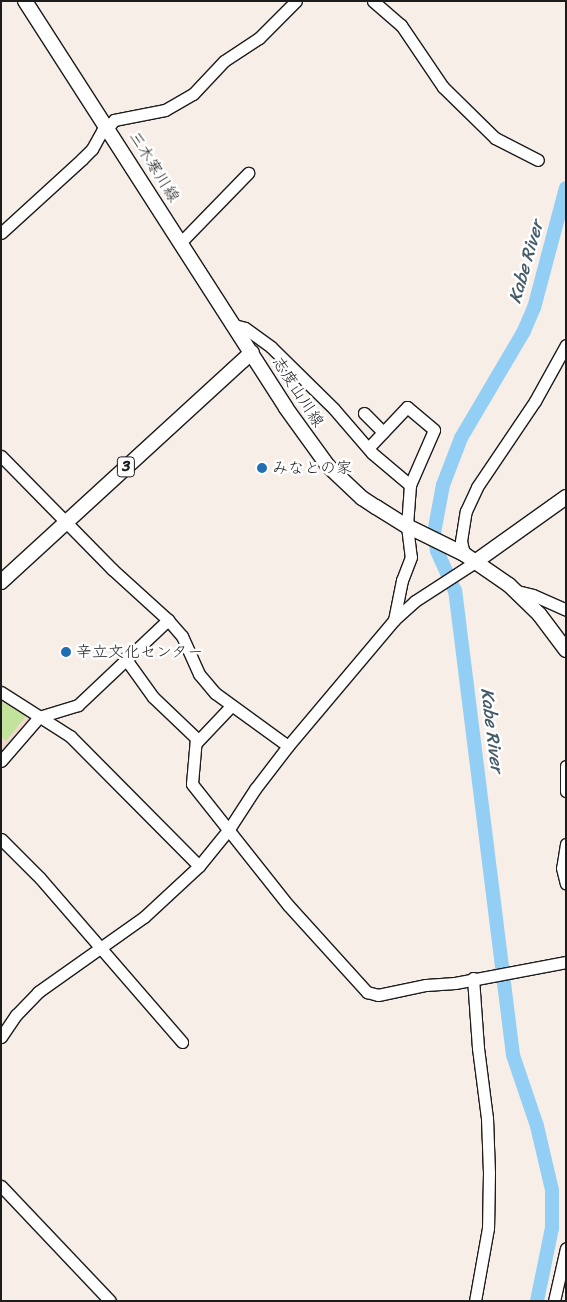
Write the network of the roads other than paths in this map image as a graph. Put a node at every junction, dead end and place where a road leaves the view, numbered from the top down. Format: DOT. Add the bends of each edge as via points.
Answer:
graph roads {
  1 [pos="25,1"];
  2 [pos="296,1"];
  3 [pos="373,1"];
  4 [pos="108,128"];
  5 [pos="538,160"];
  6 [pos="248,173"];
  7 [pos="1,232"];
  8 [pos="180,243"];
  9 [pos="234,325"];
  10 [pos="566,345"];
  11 [pos="252,352"];
  12 [pos="364,414"];
  13 [pos="383,432"];
  14 [pos="372,444"];
  15 [pos="1,456"];
  16 [pos="410,485"];
  17 [pos="566,497"];
  18 [pos="66,523"];
  19 [pos="409,527"];
  20 [pos="467,556"];
  21 [pos="1,582"];
  22 [pos="517,591"];
  23 [pos="566,610"];
  24 [pos="168,620"];
  25 [pos="394,620"];
  26 [pos="566,650"];
  27 [pos="125,658"];
  28 [pos="1,692"];
  29 [pos="232,706"];
  30 [pos="39,717"];
  31 [pos="196,742"];
  32 [pos="288,746"];
  33 [pos="1,760"];
  34 [pos="566,766"];
  35 [pos="566,791"];
  36 [pos="229,829"];
  37 [pos="1,839"];
  38 [pos="566,844"];
  39 [pos="199,866"];
  40 [pos="566,884"];
  41 [pos="101,949"];
  42 [pos="566,962"];
  43 [pos="476,978"];
  44 [pos="1,1037"];
  45 [pos="182,1042"];
  46 [pos="4,1192"];
  47 [pos="566,1248"];
  48 [pos="110,1301"];
  49 [pos="475,1301"];
  50 [pos="554,1301"];
  1 -- 4 [label="main road, 三木寒川線"];
  2 -- 4 [label="street" via="258,38 224,61 193,94 165,110 114,120"];
  3 -- 5 [label="street" via="401,25 443,86 495,138"];
  4 -- 7 [label="street" via="102,131 92,150"];
  4 -- 8 [label="main road, 三木寒川線"];
  6 -- 8 [label="street"];
  8 -- 9 [label="main road, 三木寒川線"];
  9 -- 11 [label="main road, 三木寒川線"];
  9 -- 16 [label="street" via="245,328 271,347 334,409 372,453"];
  10 -- 20 [label="street" via="535,401 477,487 466,511 462,541"];
  11 -- 18 [label="main road, 志度山川線 / 3"];
  11 -- 19 [label="main road, 志度山川線" via="286,408 328,466 362,498"];
  12 -- 13 [label="street"];
  13 -- 14 [label="street"];
  13 -- 16 [label="street" via="407,407 434,430"];
  15 -- 18 [label="street"];
  16 -- 19 [label="street"];
  17 -- 20 [label="main road"];
  18 -- 21 [label="main road, 志度山川線 / 3"];
  18 -- 24 [label="street"];
  19 -- 20 [label="main road, 志度山川線"];
  19 -- 25 [label="street" via="411,557 402,580"];
  20 -- 22 [label="main road"];
  20 -- 25 [label="street" via="462,571 425,594"];
  22 -- 23 [label="street"];
  22 -- 26 [label="main road" via="551,628"];
  24 -- 27 [label="street"];
  24 -- 29 [label="street" via="182,636 199,674 215,693"];
  25 -- 32 [label="street"];
  27 -- 30 [label="street" via="78,705"];
  27 -- 31 [label="street" via="153,697 196,738"];
  28 -- 30 [label="street"];
  29 -- 31 [label="street"];
  29 -- 32 [label="street"];
  30 -- 33 [label="street"];
  30 -- 39 [label="street" via="70,736"];
  31 -- 36 [label="street" via="192,784"];
  32 -- 36 [label="street"];
  34 -- 35 [label="street"];
  36 -- 39 [label="street"];
  36 -- 43 [label="street" via="288,905 367,992 378,995"];
  37 -- 41 [label="street" via="40,878"];
  38 -- 40 [label="street" via="562,868"];
  39 -- 41 [label="street" via="144,917"];
  41 -- 44 [label="street" via="38,992"];
  41 -- 45 [label="street"];
  42 -- 43 [label="street"];
  43 -- 49 [label="street" via="478,1048 487,1118 489,1173 488,1228"];
  46 -- 48 [label="street"];
  47 -- 50 [label="street"];
}
